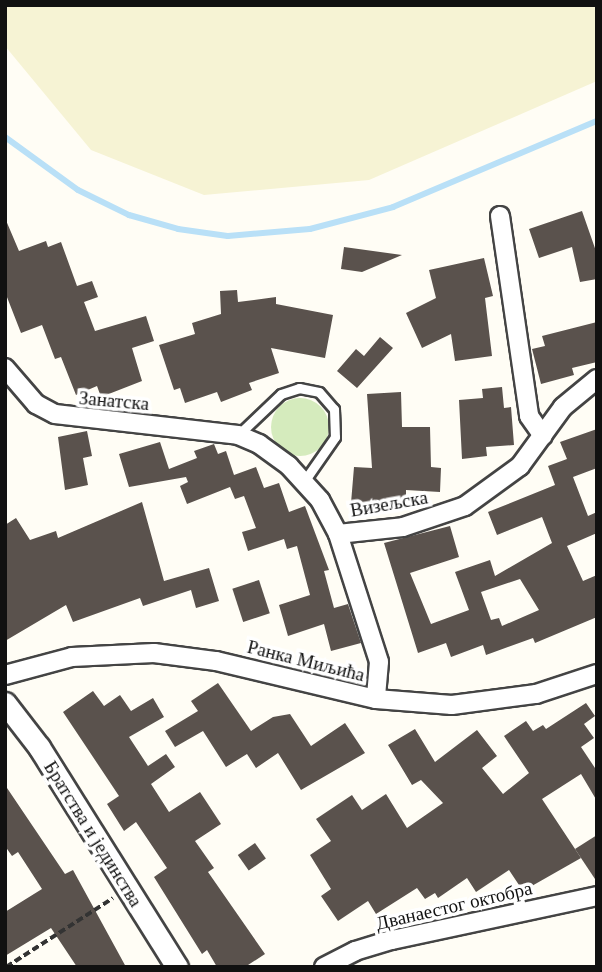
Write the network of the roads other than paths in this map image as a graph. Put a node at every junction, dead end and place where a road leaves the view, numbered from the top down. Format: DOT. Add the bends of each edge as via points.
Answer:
graph roads {
  1 [pos="500,216"];
  2 [pos="5,368"];
  3 [pos="597,379"];
  4 [pos="238,435"];
  5 [pos="543,436"];
  6 [pos="305,480"];
  7 [pos="338,534"];
  8 [pos="597,674"];
  9 [pos="5,675"];
  10 [pos="376,699"];
  11 [pos="5,704"];
  12 [pos="597,895"];
  13 [pos="177,967"];
  14 [pos="324,967"];
  1 -- 5 [label="street" via="529,416"];
  2 -- 4 [label="street, Занатска" via="36,404 55,414"];
  3 -- 5 [label="street, Визељска" via="577,392"];
  4 -- 6 [label="street, Занатска" via="273,453"];
  4 -- 6 [label="lane" via="281,394 299,388 319,392 334,409 335,437"];
  5 -- 7 [label="street, Визељска" via="509,476 448,515 403,527"];
  6 -- 7 [label="street, Занатска"];
  7 -- 10 [label="street, Занатска" via="379,662"];
  8 -- 10 [label="street, Ранка Миљића" via="502,701 426,705"];
  9 -- 10 [label="street, Ранка Миљића" via="72,657 155,653 216,661"];
  11 -- 13 [label="street, Братства и јединства" via="39,747"];
  12 -- 14 [label="street, Дванаестог октобра" via="392,940"];
}
